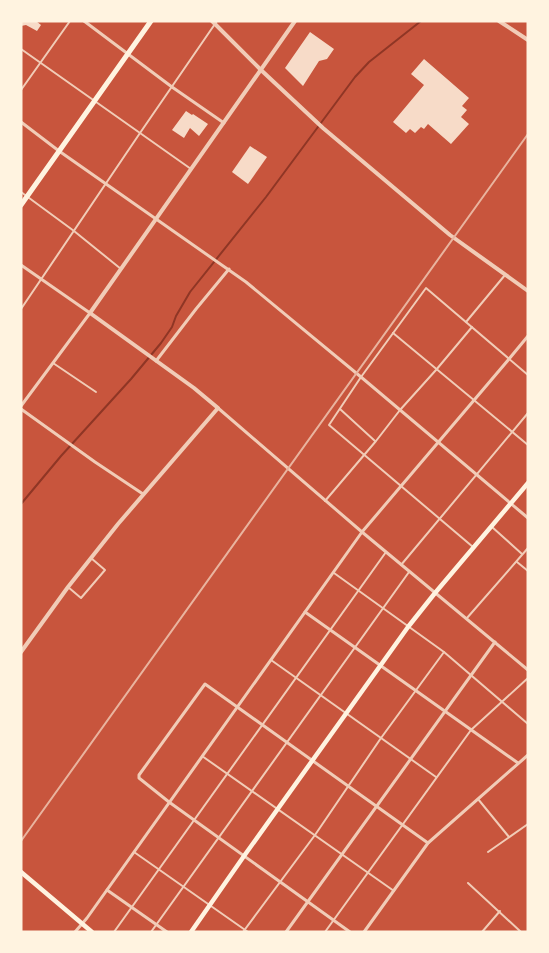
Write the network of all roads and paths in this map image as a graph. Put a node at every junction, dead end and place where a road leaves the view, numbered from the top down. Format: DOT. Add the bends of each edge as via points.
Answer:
graph roads {
  1 [pos="70,21"];
  2 [pos="84,21"];
  3 [pos="151,21"];
  4 [pos="295,21"];
  5 [pos="499,21"];
  6 [pos="511,21"];
  7 [pos="215,22"];
  8 [pos="508,27"];
  9 [pos="528,40"];
  10 [pos="21,48"];
  11 [pos="128,55"];
  12 [pos="41,62"];
  13 [pos="261,70"];
  14 [pos="172,87"];
  15 [pos="21,90"];
  16 [pos="95,101"];
  17 [pos="21,122"];
  18 [pos="224,122"];
  19 [pos="140,133"];
  20 [pos="59,151"];
  21 [pos="191,169"];
  22 [pos="106,183"];
  23 [pos="21,192"];
  24 [pos="28,197"];
  25 [pos="21,205"];
  26 [pos="157,218"];
  27 [pos="74,231"];
  28 [pos="21,265"];
  29 [pos="121,269"];
  30 [pos="229,269"];
  31 [pos="506,275"];
  32 [pos="41,279"];
  33 [pos="528,291"];
  34 [pos="21,309"];
  35 [pos="90,313"];
  36 [pos="466,322"];
  37 [pos="472,327"];
  38 [pos="394,333"];
  39 [pos="528,336"];
  40 [pos="509,359"];
  41 [pos="155,360"];
  42 [pos="53,363"];
  43 [pos="436,370"];
  44 [pos="528,375"];
  45 [pos="361,377"];
  46 [pos="96,392"];
  47 [pos="474,401"];
  48 [pos="21,407"];
  49 [pos="218,408"];
  50 [pos="340,409"];
  51 [pos="400,410"];
  52 [pos="528,413"];
  53 [pos="512,432"];
  54 [pos="376,441"];
  55 [pos="438,443"];
  56 [pos="528,445"];
  57 [pos="364,454"];
  58 [pos="477,475"];
  59 [pos="528,482"];
  60 [pos="402,486"];
  61 [pos="143,494"];
  62 [pos="325,501"];
  63 [pos="510,504"];
  64 [pos="440,518"];
  65 [pos="528,518"];
  66 [pos="491,526"];
  67 [pos="362,532"];
  68 [pos="473,547"];
  69 [pos="528,548"];
  70 [pos="386,552"];
  71 [pos="523,554"];
  72 [pos="91,558"];
  73 [pos="517,562"];
  74 [pos="401,564"];
  75 [pos="528,571"];
  76 [pos="333,572"];
  77 [pos="409,572"];
  78 [pos="68,587"];
  79 [pos="358,591"];
  80 [pos="435,593"];
  81 [pos="383,609"];
  82 [pos="305,612"];
  83 [pos="466,619"];
  84 [pos="408,627"];
  85 [pos="330,630"];
  86 [pos="495,642"];
  87 [pos="355,647"];
  88 [pos="21,652"];
  89 [pos="444,652"];
  90 [pos="271,660"];
  91 [pos="380,665"];
  92 [pos="528,670"];
  93 [pos="471,675"];
  94 [pos="296,678"];
  95 [pos="528,678"];
  96 [pos="416,691"];
  97 [pos="321,695"];
  98 [pos="502,701"];
  99 [pos="237,707"];
  100 [pos="444,711"];
  101 [pos="347,714"];
  102 [pos="528,724"];
  103 [pos="262,725"];
  104 [pos="471,730"];
  105 [pos="381,738"];
  106 [pos="287,742"];
  107 [pos="528,755"];
  108 [pos="202,756"];
  109 [pos="410,759"];
  110 [pos="313,761"];
  111 [pos="518,763"];
  112 [pos="228,774"];
  113 [pos="436,777"];
  114 [pos="348,786"];
  115 [pos="252,791"];
  116 [pos="478,799"];
  117 [pos="169,802"];
  118 [pos="376,806"];
  119 [pos="278,808"];
  120 [pos="194,820"];
  121 [pos="528,824"];
  122 [pos="402,825"];
  123 [pos="315,835"];
  124 [pos="509,837"];
  125 [pos="219,838"];
  126 [pos="428,843"];
  127 [pos="134,852"];
  128 [pos="488,852"];
  129 [pos="343,854"];
  130 [pos="244,856"];
  131 [pos="159,869"];
  132 [pos="21,872"];
  133 [pos="368,873"];
  134 [pos="280,882"];
  135 [pos="468,883"];
  136 [pos="184,887"];
  137 [pos="107,890"];
  138 [pos="394,891"];
  139 [pos="308,902"];
  140 [pos="210,905"];
  141 [pos="132,908"];
  142 [pos="500,911"];
  143 [pos="334,920"];
  144 [pos="82,924"];
  145 [pos="156,924"];
  146 [pos="245,931"];
  147 [pos="75,932"];
  148 [pos="92,932"];
  149 [pos="114,932"];
  150 [pos="151,932"];
  151 [pos="167,932"];
  152 [pos="191,932"];
  153 [pos="286,932"];
  154 [pos="325,932"];
  155 [pos="350,932"];
  156 [pos="364,932"];
  157 [pos="482,932"];
  158 [pos="521,932"];
  1 -- 12 [label="lane"];
  2 -- 11 [label="street"];
  3 -- 11 [label="highway"];
  4 -- 13 [label="street"];
  5 -- 8 [label="street"];
  6 -- 8 [label="street"];
  7 -- 13 [label="street"];
  7 -- 14 [label="lane"];
  8 -- 9 [label="street"];
  10 -- 12 [label="lane"];
  11 -- 14 [label="street"];
  11 -- 16 [label="highway"];
  12 -- 15 [label="lane"];
  12 -- 16 [label="lane"];
  13 -- 18 [label="street"];
  13 -- 31 [label="street" via="323,128 450,235"];
  14 -- 18 [label="street"];
  14 -- 19 [label="lane"];
  16 -- 19 [label="lane"];
  16 -- 20 [label="highway"];
  17 -- 20 [label="street"];
  18 -- 21 [label="street"];
  19 -- 21 [label="lane"];
  19 -- 22 [label="lane"];
  20 -- 22 [label="street"];
  20 -- 24 [label="highway"];
  21 -- 26 [label="street"];
  22 -- 26 [label="street"];
  22 -- 27 [label="lane"];
  23 -- 24 [label="lane"];
  24 -- 25 [label="highway"];
  24 -- 27 [label="lane"];
  26 -- 29 [label="street"];
  26 -- 30 [label="street"];
  27 -- 29 [label="lane"];
  27 -- 32 [label="lane"];
  28 -- 32 [label="street"];
  29 -- 35 [label="street"];
  30 -- 41 [label="street"];
  30 -- 45 [label="street"];
  31 -- 33 [label="street"];
  31 -- 36 [label="lane"];
  32 -- 34 [label="lane"];
  32 -- 35 [label="street"];
  35 -- 41 [label="street"];
  35 -- 42 [label="street"];
  36 -- 37 [label="lane"];
  36 -- 38 [label="lane" via="426,288"];
  37 -- 40 [label="lane"];
  37 -- 43 [label="lane"];
  38 -- 43 [label="lane"];
  38 -- 45 [label="lane"];
  39 -- 40 [label="street"];
  40 -- 44 [label="lane"];
  40 -- 47 [label="street"];
  41 -- 49 [label="street"];
  42 -- 46 [label="lane"];
  42 -- 48 [label="street"];
  43 -- 47 [label="lane"];
  43 -- 51 [label="lane"];
  45 -- 50 [label="lane"];
  45 -- 51 [label="street"];
  47 -- 53 [label="lane"];
  47 -- 55 [label="street"];
  48 -- 61 [label="street"];
  49 -- 61 [label="street"];
  49 -- 62 [label="street"];
  50 -- 54 [label="lane"];
  50 -- 57 [label="lane" via="329,425"];
  51 -- 54 [label="lane"];
  51 -- 55 [label="street"];
  52 -- 53 [label="lane"];
  53 -- 56 [label="lane"];
  53 -- 58 [label="lane"];
  54 -- 57 [label="lane"];
  55 -- 58 [label="street"];
  55 -- 60 [label="street"];
  57 -- 60 [label="lane"];
  57 -- 62 [label="lane"];
  58 -- 63 [label="street"];
  58 -- 64 [label="lane"];
  59 -- 63 [label="main road"];
  60 -- 64 [label="lane"];
  60 -- 67 [label="street"];
  61 -- 72 [label="street"];
  62 -- 67 [label="street"];
  63 -- 65 [label="street"];
  63 -- 66 [label="main road"];
  64 -- 68 [label="lane"];
  64 -- 74 [label="lane"];
  66 -- 68 [label="main road"];
  66 -- 71 [label="lane"];
  67 -- 70 [label="street"];
  67 -- 76 [label="street"];
  68 -- 80 [label="main road"];
  69 -- 71 [label="lane"];
  70 -- 74 [label="street"];
  70 -- 79 [label="lane"];
  71 -- 73 [label="lane"];
  72 -- 78 [label="street"];
  72 -- 78 [label="lane" via="105,570 81,598"];
  73 -- 75 [label="lane"];
  73 -- 83 [label="lane"];
  74 -- 77 [label="street"];
  76 -- 79 [label="lane"];
  76 -- 82 [label="street"];
  77 -- 80 [label="street"];
  77 -- 81 [label="lane"];
  78 -- 88 [label="street"];
  79 -- 81 [label="lane"];
  79 -- 85 [label="lane"];
  80 -- 83 [label="street"];
  80 -- 84 [label="main road"];
  81 -- 84 [label="lane"];
  81 -- 87 [label="lane"];
  82 -- 85 [label="street"];
  82 -- 90 [label="street"];
  83 -- 86 [label="street"];
  84 -- 89 [label="lane"];
  84 -- 91 [label="main road"];
  85 -- 87 [label="street"];
  85 -- 94 [label="lane"];
  86 -- 92 [label="street"];
  86 -- 93 [label="street"];
  87 -- 91 [label="street"];
  87 -- 97 [label="lane"];
  89 -- 93 [label="lane"];
  89 -- 96 [label="lane"];
  90 -- 94 [label="lane"];
  90 -- 99 [label="street"];
  91 -- 96 [label="street"];
  91 -- 101 [label="main road"];
  93 -- 98 [label="lane"];
  93 -- 100 [label="street"];
  94 -- 97 [label="lane"];
  94 -- 103 [label="lane"];
  95 -- 98 [label="lane"];
  96 -- 100 [label="street"];
  96 -- 105 [label="lane"];
  97 -- 101 [label="lane"];
  97 -- 106 [label="lane"];
  98 -- 102 [label="lane"];
  98 -- 104 [label="lane"];
  99 -- 103 [label="street"];
  99 -- 108 [label="street"];
  99 -- 117 [label="street" via="205,684 139,775"];
  100 -- 104 [label="street"];
  100 -- 109 [label="street"];
  101 -- 105 [label="lane"];
  101 -- 110 [label="main road"];
  103 -- 106 [label="street"];
  103 -- 112 [label="lane"];
  104 -- 111 [label="street"];
  104 -- 113 [label="lane"];
  105 -- 109 [label="lane"];
  105 -- 114 [label="lane"];
  106 -- 110 [label="street"];
  106 -- 115 [label="lane"];
  107 -- 111 [label="street"];
  108 -- 112 [label="lane"];
  108 -- 117 [label="street"];
  109 -- 113 [label="lane"];
  109 -- 118 [label="street"];
  110 -- 114 [label="street"];
  110 -- 119 [label="main road"];
  111 -- 116 [label="street"];
  112 -- 115 [label="lane"];
  112 -- 120 [label="lane"];
  113 -- 122 [label="lane"];
  114 -- 118 [label="street"];
  114 -- 123 [label="lane"];
  115 -- 119 [label="lane"];
  115 -- 125 [label="lane"];
  116 -- 124 [label="lane"];
  116 -- 126 [label="street"];
  117 -- 120 [label="street"];
  117 -- 127 [label="street"];
  118 -- 122 [label="street"];
  118 -- 129 [label="street"];
  119 -- 123 [label="lane"];
  119 -- 130 [label="main road"];
  120 -- 125 [label="street"];
  120 -- 131 [label="lane"];
  121 -- 124 [label="lane"];
  122 -- 126 [label="street"];
  122 -- 133 [label="lane"];
  123 -- 129 [label="lane"];
  123 -- 134 [label="lane"];
  124 -- 128 [label="lane"];
  125 -- 130 [label="street"];
  125 -- 136 [label="lane"];
  126 -- 138 [label="street"];
  127 -- 131 [label="lane"];
  127 -- 137 [label="street"];
  129 -- 133 [label="lane"];
  129 -- 139 [label="street"];
  130 -- 134 [label="street"];
  130 -- 140 [label="main road"];
  131 -- 136 [label="lane"];
  131 -- 141 [label="lane"];
  132 -- 144 [label="main road"];
  133 -- 138 [label="lane"];
  133 -- 143 [label="lane"];
  134 -- 139 [label="street"];
  134 -- 146 [label="lane"];
  135 -- 142 [label="lane"];
  136 -- 140 [label="lane"];
  136 -- 145 [label="lane"];
  137 -- 141 [label="street"];
  137 -- 144 [label="street"];
  138 -- 156 [label="street"];
  139 -- 143 [label="street"];
  139 -- 153 [label="street"];
  140 -- 146 [label="lane"];
  140 -- 152 [label="main road"];
  141 -- 145 [label="street"];
  141 -- 149 [label="lane"];
  142 -- 157 [label="lane"];
  142 -- 158 [label="lane"];
  143 -- 154 [label="lane"];
  143 -- 155 [label="street"];
  144 -- 147 [label="street"];
  144 -- 148 [label="main road"];
  145 -- 150 [label="lane"];
  145 -- 151 [label="street"];
}
